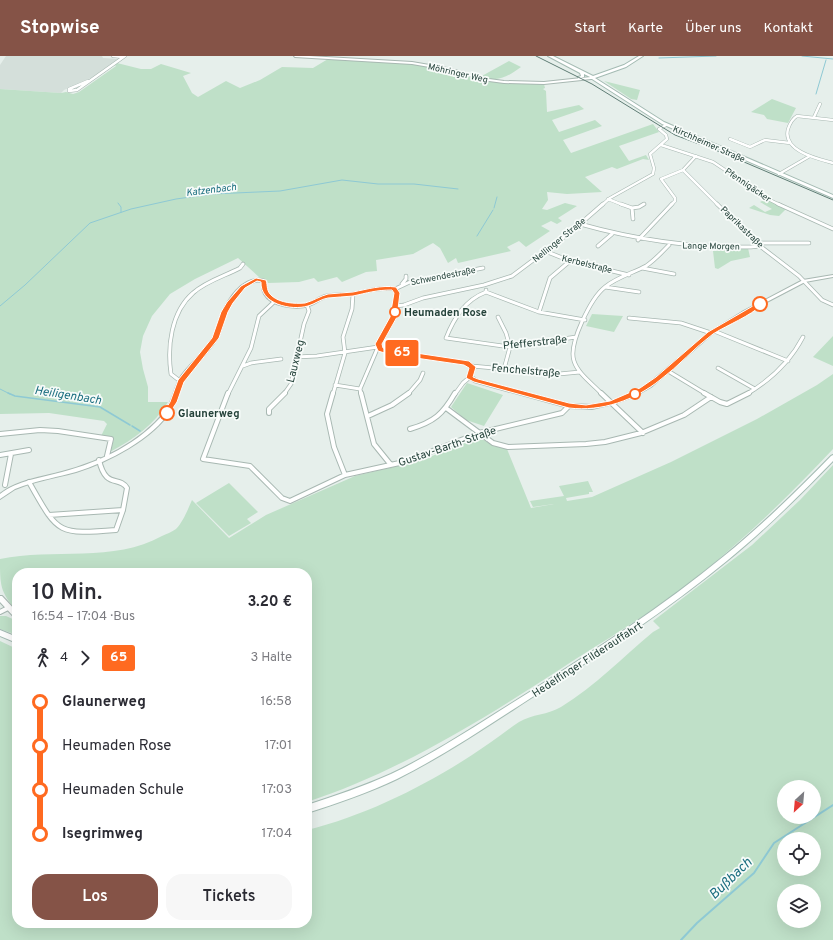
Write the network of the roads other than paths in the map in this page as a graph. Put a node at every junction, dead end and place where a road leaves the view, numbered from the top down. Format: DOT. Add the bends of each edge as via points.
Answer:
graph roads {
  1 [pos="113,56"];
  2 [pos="295,56"];
  3 [pos="550,56"];
  4 [pos="641,56"];
  5 [pos="124,57"];
  6 [pos="582,72"];
  7 [pos="601,74"];
  8 [pos="590,77"];
  9 [pos="579,78"];
  10 [pos="92,80"];
  11 [pos="572,80"];
  12 [pos="820,104"];
  13 [pos="814,117"];
  14 [pos="833,120"];
  15 [pos="666,125"];
  16 [pos="730,139"];
  17 [pos="790,143"];
  18 [pos="661,144"];
  19 [pos="696,156"];
  20 [pos="810,156"];
  21 [pos="833,163"];
  22 [pos="683,170"];
  23 [pos="779,174"];
  24 [pos="833,197"];
  25 [pos="608,199"];
  26 [pos="644,204"];
  27 [pos="632,208"];
  28 [pos="633,219"];
  29 [pos="580,224"];
  30 [pos="833,229"];
  31 [pos="612,234"];
  32 [pos="638,240"];
  33 [pos="809,243"];
  34 [pos="669,245"];
  35 [pos="598,246"];
  36 [pos="760,246"];
  37 [pos="545,251"];
  38 [pos="570,261"];
  39 [pos="243,264"];
  40 [pos="483,268"];
  41 [pos="642,268"];
  42 [pos="674,274"];
  43 [pos="629,275"];
  44 [pos="406,276"];
  45 [pos="833,276"];
  46 [pos="804,281"];
  47 [pos="402,285"];
  48 [pos="484,285"];
  49 [pos="605,287"];
  50 [pos="395,289"];
  51 [pos="486,292"];
  52 [pos="639,292"];
  53 [pos="353,294"];
  54 [pos="275,301"];
  55 [pos="307,305"];
  56 [pos="833,305"];
  57 [pos="395,306"];
  58 [pos="539,312"];
  59 [pos="498,317"];
  60 [pos="629,318"];
  61 [pos="585,320"];
  62 [pos="712,332"];
  63 [pos="576,337"];
  64 [pos="803,337"];
  65 [pos="378,347"];
  66 [pos="510,347"];
  67 [pos="344,351"];
  68 [pos="296,357"];
  69 [pos="281,359"];
  70 [pos="788,361"];
  71 [pos="243,366"];
  72 [pos="472,366"];
  73 [pos="718,368"];
  74 [pos="504,369"];
  75 [pos="668,371"];
  76 [pos="580,372"];
  77 [pos="424,373"];
  78 [pos="470,378"];
  79 [pos="180,381"];
  80 [pos="335,385"];
  81 [pos="360,389"];
  82 [pos="755,389"];
  83 [pos="711,397"];
  84 [pos="611,403"];
  85 [pos="569,406"];
  86 [pos="446,408"];
  87 [pos="269,413"];
  88 [pos="368,416"];
  89 [pos="410,429"];
  90 [pos="478,433"];
  91 [pos="643,433"];
  92 [pos="0,434"];
  93 [pos="29,450"];
  94 [pos="11,454"];
  95 [pos="0,455"];
  96 [pos="107,456"];
  97 [pos="833,457"];
  98 [pos="99,460"];
  99 [pos="391,465"];
  100 [pos="346,474"];
  101 [pos="29,482"];
  102 [pos="5,485"];
  103 [pos="0,497"];
  104 [pos="123,510"];
  105 [pos="49,515"];
  106 [pos="0,598"];
  107 [pos="8,608"];
  108 [pos="0,612"];
  109 [pos="12,612"];
  110 [pos="0,633"];
  111 [pos="12,638"];
  112 [pos="312,807"];
  1 -- 5 [label="street"];
  2 -- 11 [label="street, Möhringer Weg" via="406,63 447,69 501,82"];
  3 -- 6 [label="main road, Kirchheimer Straße"];
  4 -- 7 [label="main road" via="625,66"];
  5 -- 10 [label="street"];
  6 -- 7 [label="main road"];
  6 -- 8 [label="main road, Kirchheimer Straße"];
  6 -- 9 [label="main road" via="583,76"];
  7 -- 8 [label="main road"];
  8 -- 9 [label="street, Möhringer Weg"];
  8 -- 11 [label="street, Möhringer Weg"];
  8 -- 15 [label="main road, Kirchheimer Straße"];
  9 -- 11 [label="street, Möhringer Weg"];
  10 -- 10 [label="street" via="70,88 68,91 76,91"];
  12 -- 13 [label="street"];
  13 -- 14 [label="street"];
  13 -- 17 [label="street" via="794,118 786,133"];
  15 -- 18 [label="street" via="659,129 667,138"];
  15 -- 23 [label="main road, Kirchheimer Straße"];
  16 -- 17 [label="street" via="750,147 765,140"];
  17 -- 20 [label="street"];
  18 -- 19 [label="street, Pfennigäcker"];
  18 -- 25 [label="street, Nellinger Straße" via="650,154 653,174"];
  19 -- 22 [label="street"];
  19 -- 30 [label="street, Pfennigäcker" via="719,165 781,206"];
  20 -- 21 [label="street"];
  20 -- 23 [label="street"];
  22 -- 32 [label="street" via="661,179 675,201"];
  22 -- 36 [label="street, Paprikastraße"];
  23 -- 24 [label="main road, Kirchheimer Straße"];
  25 -- 27 [label="street"];
  25 -- 29 [label="street, Nellinger Straße"];
  26 -- 27 [label="street"];
  27 -- 28 [label="street"];
  29 -- 31 [label="street, Lange Morgen"];
  29 -- 37 [label="street, Nellinger Straße"];
  31 -- 32 [label="street, Lange Morgen"];
  31 -- 35 [label="street"];
  32 -- 34 [label="street, Lange Morgen"];
  33 -- 36 [label="street, Lange Morgen" via="769,241 760,243"];
  34 -- 36 [label="street, Lange Morgen" via="709,248"];
  34 -- 41 [label="street"];
  36 -- 46 [label="street, Paprikastraße"];
  37 -- 38 [label="street, Kerbelstraße"];
  37 -- 48 [label="street, Nellinger Straße" via="512,276"];
  38 -- 43 [label="street, Kerbelstraße"];
  38 -- 58 [label="street" via="550,278"];
  39 -- 79 [label="street" via="198,290 186,300 169,342 168,353 171,374"];
  40 -- 47 [label="street, Schwendestraße"];
  41 -- 42 [label="street"];
  41 -- 43 [label="street"];
  43 -- 49 [label="street"];
  44 -- 47 [label="street, Schwendestraße"];
  45 -- 46 [label="street"];
  46 -- 56 [label="street, Paprikastraße" via="822,300"];
  46 -- 62 [label="street"];
  47 -- 50 [label="street, Schwendestraße"];
  48 -- 51 [label="street"];
  48 -- 57 [label="street, Nellinger Straße"];
  49 -- 52 [label="street"];
  49 -- 61 [label="street" via="591,304"];
  50 -- 53 [label="street" via="384,287"];
  50 -- 57 [label="street"];
  51 -- 58 [label="street"];
  51 -- 66 [label="street, Pfefferstraße" via="476,296 458,315 446,338"];
  53 -- 55 [label="street" via="328,296"];
  53 -- 67 [label="street" via="352,308 343,337"];
  54 -- 55 [label="street" via="288,305"];
  54 -- 71 [label="street" via="259,316 251,348"];
  54 -- 79 [label="street" via="266,294 262,280 252,281 243,287 227,307 216,338"];
  55 -- 68 [label="street, Lauxweg" via="309,311"];
  57 -- 65 [label="street" via="394,317"];
  58 -- 61 [label="street"];
  59 -- 66 [label="street"];
  60 -- 62 [label="street" via="693,325"];
  61 -- 63 [label="street"];
  62 -- 70 [label="street"];
  62 -- 75 [label="street"];
  63 -- 66 [label="street, Pfefferstraße"];
  63 -- 76 [label="street" via="573,360"];
  64 -- 70 [label="street"];
  65 -- 67 [label="street"];
  65 -- 72 [label="street" via="388,352"];
  65 -- 81 [label="street"];
  66 -- 74 [label="street"];
  67 -- 68 [label="street" via="316,357"];
  67 -- 80 [label="street"];
  68 -- 87 [label="street, Lauxweg" via="291,384 269,409"];
  69 -- 71 [label="street"];
  70 -- 82 [label="street" via="782,369"];
  71 -- 100 [label="street, Gustav-Barth-Straße" via="232,383 203,459 250,466 285,500 290,501"];
  72 -- 74 [label="street, Fenchelstraße"];
  72 -- 78 [label="street"];
  73 -- 82 [label="street"];
  74 -- 76 [label="street, Fenchelstraße" via="559,374"];
  75 -- 83 [label="street"];
  75 -- 84 [label="street" via="643,390"];
  76 -- 84 [label="street"];
  77 -- 88 [label="street" via="422,380 397,402"];
  78 -- 85 [label="street"];
  78 -- 86 [label="street" via="465,380"];
  79 -- 96 [label="street" via="174,402 161,419 131,444"];
  80 -- 81 [label="street"];
  80 -- 100 [label="street" via="327,414 334,447"];
  81 -- 88 [label="street"];
  82 -- 83 [label="street" via="727,404"];
  83 -- 91 [label="street" via="684,415"];
  84 -- 85 [label="street" via="586,407"];
  84 -- 91 [label="street"];
  85 -- 90 [label="street, Gustav-Barth-Straße" via="562,413"];
  86 -- 89 [label="street" via="436,418"];
  86 -- 90 [label="street"];
  88 -- 99 [label="street" via="374,444"];
  90 -- 91 [label="street" via="492,443 508,447 586,444"];
  90 -- 99 [label="street, Gustav-Barth-Straße" via="419,457"];
  92 -- 96 [label="street" via="58,430 111,440"];
  93 -- 94 [label="street"];
  94 -- 95 [label="street"];
  94 -- 102 [label="street"];
  96 -- 98 [label="street"];
  97 -- 112 [label="main road, Hedelfinger Filderauffahrt" via="781,511 726,560 622,637 418,764 354,793"];
  98 -- 101 [label="street" via="76,470"];
  98 -- 104 [label="street" via="104,476 108,480 127,488"];
  99 -- 100 [label="street, Gustav-Barth-Straße"];
  101 -- 103 [label="street"];
  101 -- 105 [label="street"];
  104 -- 105 [label="street"];
  104 -- 105 [label="street" via="116,530 90,532 60,528"];
  106 -- 107 [label="street"];
  107 -- 108 [label="street"];
  107 -- 109 [label="street"];
  110 -- 111 [label="main road"];
}
